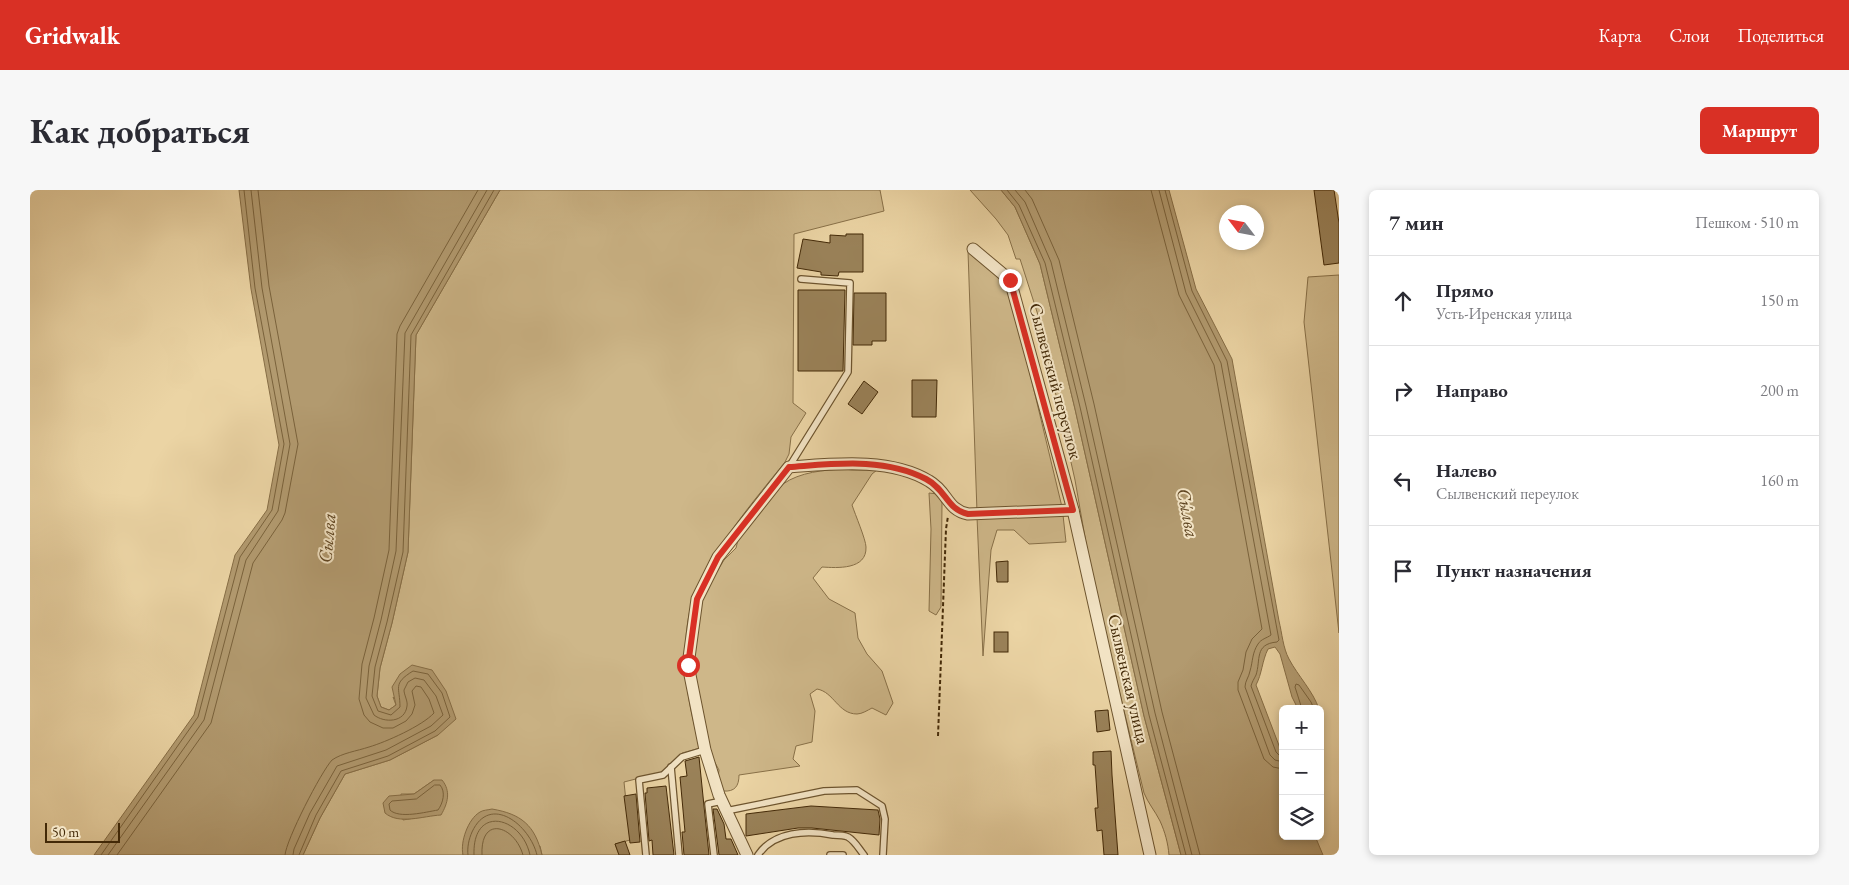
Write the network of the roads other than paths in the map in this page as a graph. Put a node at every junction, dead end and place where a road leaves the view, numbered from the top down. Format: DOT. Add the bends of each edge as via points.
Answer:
graph roads {
  1 [pos="973,249"];
  2 [pos="801,279"];
  3 [pos="789,467"];
  4 [pos="1073,510"];
  5 [pos="705,750"];
  6 [pos="671,767"];
  7 [pos="724,806"];
  8 [pos="646,855"];
  9 [pos="678,855"];
  10 [pos="714,855"];
  11 [pos="748,855"];
  12 [pos="758,855"];
  13 [pos="830,855"];
  14 [pos="843,855"];
  15 [pos="864,855"];
  16 [pos="883,855"];
  17 [pos="1150,855"];
  1 -- 4 [label="street, Сылвенский переулок" via="1010,280"];
  2 -- 3 [label="lane" via="850,283 848,372"];
  3 -- 4 [label="street" via="852,463 901,470 937,486 952,507 968,514"];
  3 -- 5 [label="street" via="718,557 697,599 688,665"];
  4 -- 17 [label="street, Сылвенская улица"];
  5 -- 6 [label="lane" via="682,757"];
  5 -- 7 [label="street"];
  6 -- 8 [label="lane" via="663,775 639,780"];
  6 -- 9 [label="lane"];
  7 -- 10 [label="lane" via="708,804"];
  7 -- 11 [label="street"];
  7 -- 16 [label="lane" via="824,791 856,790 882,806 885,819"];
  12 -- 15 [label="lane" via="776,839 800,832 848,837"];
  13 -- 14 [label="lane"];
}
